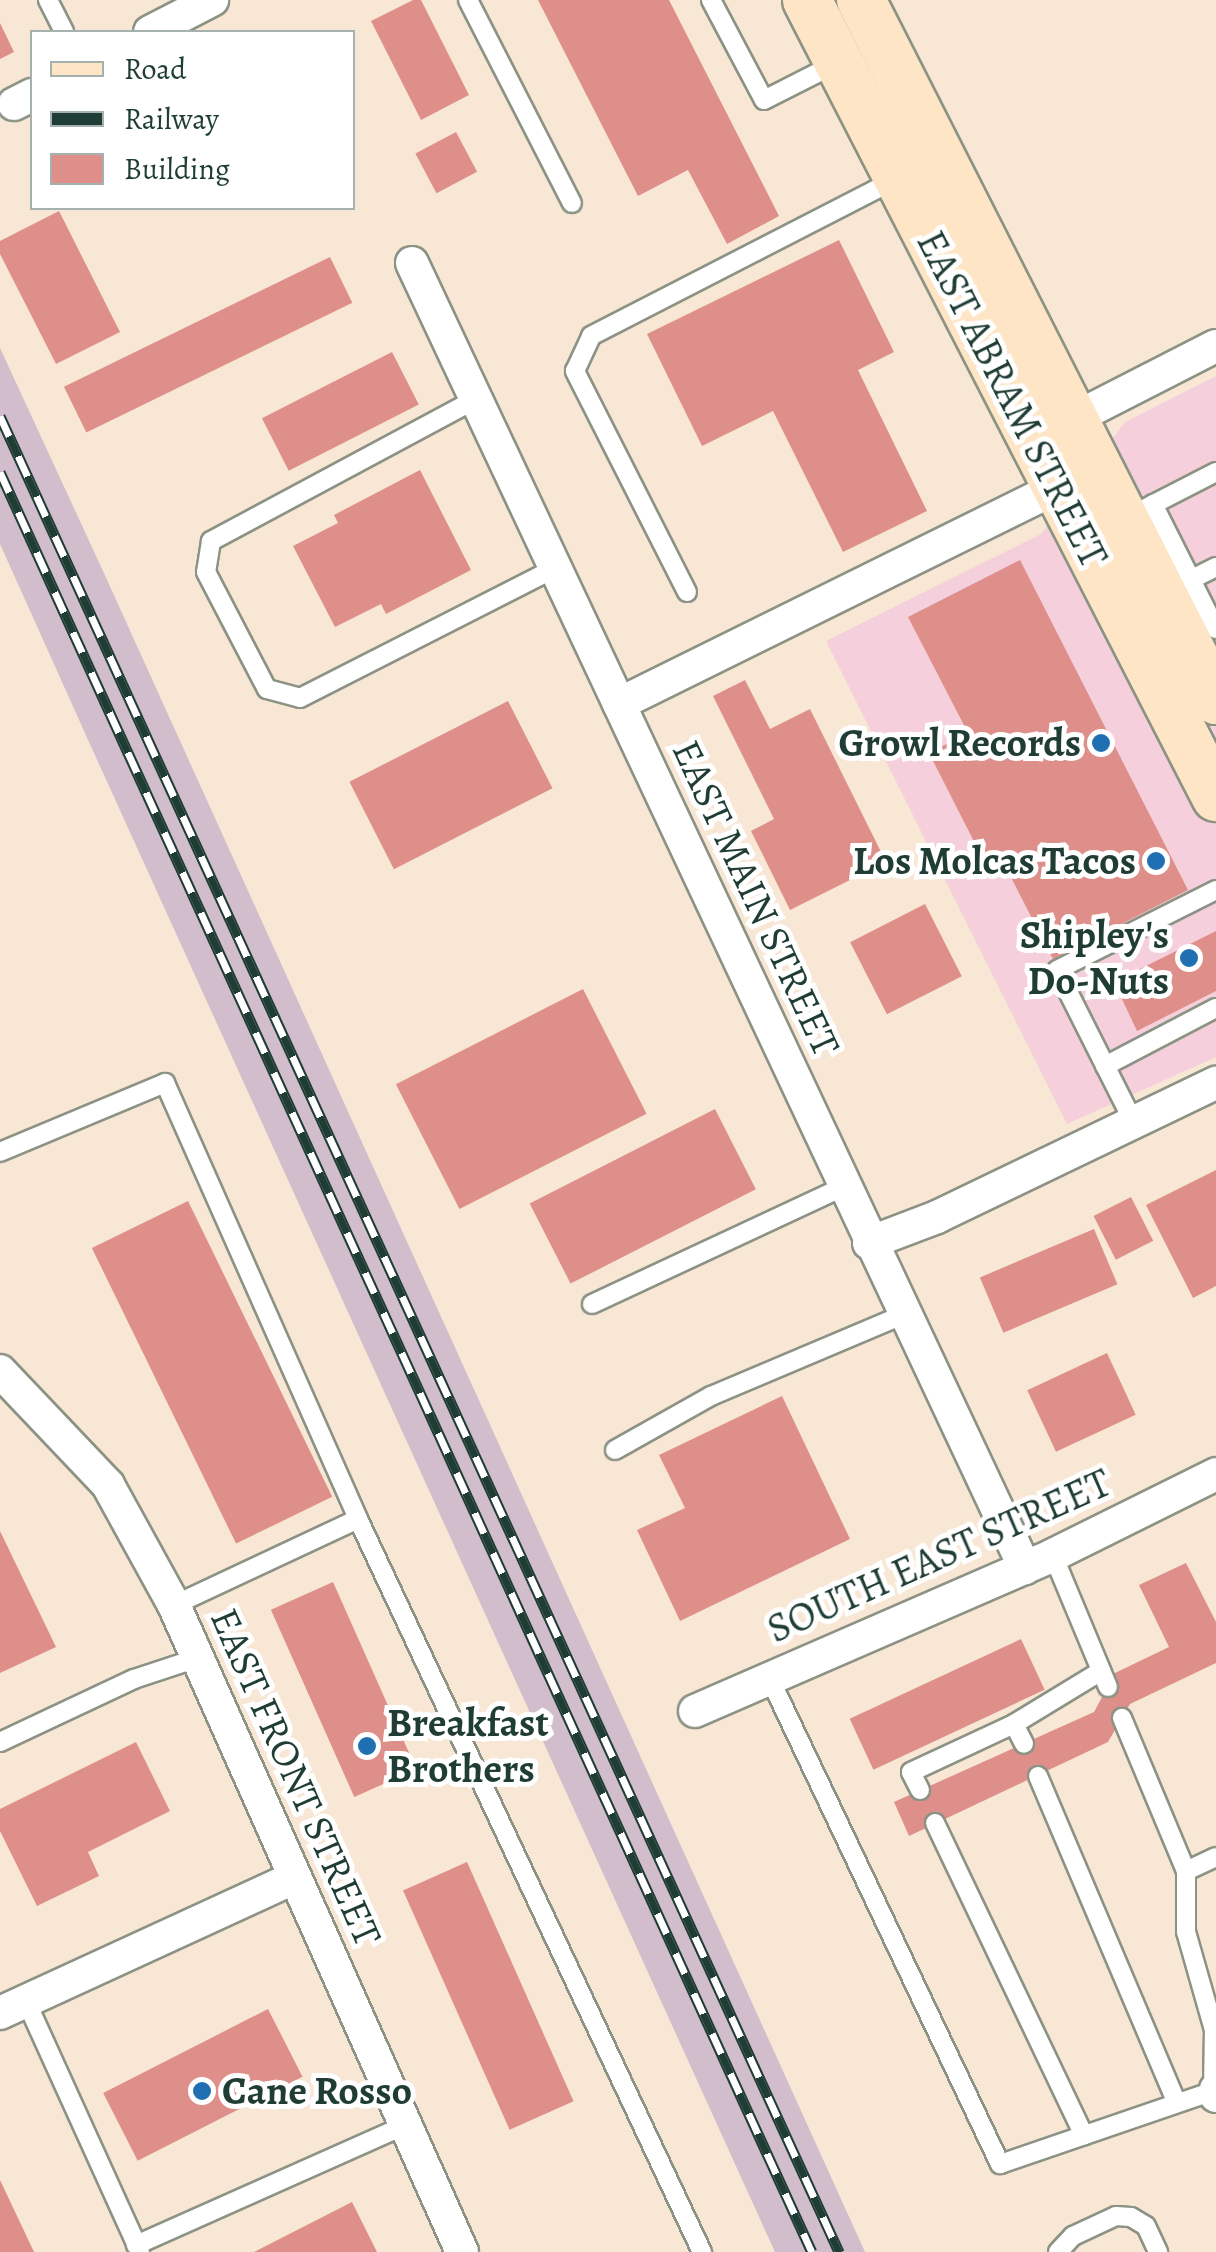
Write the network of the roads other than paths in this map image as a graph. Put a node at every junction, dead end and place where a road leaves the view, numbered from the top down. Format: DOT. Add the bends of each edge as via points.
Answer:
graph roads {
  1 [pos="48,0"];
  2 [pos="212,0"];
  3 [pos="468,0"];
  4 [pos="711,0"];
  5 [pos="807,0"];
  6 [pos="861,0"];
  7 [pos="63,30"];
  8 [pos="154,30"];
  9 [pos="839,62"];
  10 [pos="898,177"];
  11 [pos="572,204"];
  12 [pos="412,263"];
  13 [pos="1216,346"];
  14 [pos="476,399"];
  15 [pos="1075,418"];
  16 [pos="1216,472"];
  17 [pos="1057,488"];
  18 [pos="1139,511"];
  19 [pos="556,568"];
  20 [pos="1216,568"];
  21 [pos="1178,586"];
  22 [pos="687,592"];
  23 [pos="1216,629"];
  24 [pos="1216,700"];
  25 [pos="619,704"];
  26 [pos="1216,797"];
  27 [pos="1216,890"];
  28 [pos="1216,1008"];
  29 [pos="1105,1066"];
  30 [pos="1216,1083"];
  31 [pos="1134,1123"];
  32 [pos="0,1152"];
  33 [pos="843,1187"];
  34 [pos="869,1243"];
  35 [pos="592,1304"];
  36 [pos="903,1315"];
  37 [pos="0,1371"];
  38 [pos="615,1450"];
  39 [pos="1216,1474"];
  40 [pos="358,1519"];
  41 [pos="1039,1561"];
  42 [pos="174,1605"];
  43 [pos="198,1658"];
  44 [pos="770,1679"];
  45 [pos="695,1711"];
  46 [pos="1122,1718"];
  47 [pos="1014,1724"];
  48 [pos="0,1742"];
  49 [pos="1024,1744"];
  50 [pos="1038,1776"];
  51 [pos="920,1790"];
  52 [pos="936,1823"];
  53 [pos="1216,1857"];
  54 [pos="1186,1871"];
  55 [pos="294,1878"];
  56 [pos="13,2007"];
  57 [pos="1215,2092"];
  58 [pos="1177,2103"];
  59 [pos="405,2125"];
  60 [pos="1084,2135"];
  61 [pos="138,2248"];
  62 [pos="462,2252"];
  63 [pos="702,2252"];
  64 [pos="1058,2252"];
  65 [pos="1158,2252"];
  1 -- 7 [label="lane"];
  2 -- 8 [label="street"];
  3 -- 11 [label="lane"];
  4 -- 9 [label="lane" via="764,100"];
  5 -- 9 [label="main road, EAST ABRAM STREET"];
  6 -- 15 [label="main road, EAST ABRAM STREET"];
  9 -- 10 [label="main road, EAST ABRAM STREET"];
  10 -- 17 [label="main road, EAST ABRAM STREET"];
  10 -- 22 [label="lane" via="591,336 575,371"];
  12 -- 14 [label="street, EAST MAIN STREET"];
  13 -- 15 [label="street"];
  14 -- 19 [label="street, EAST MAIN STREET"];
  14 -- 19 [label="lane" via="211,541 206,572 267,689 300,698"];
  15 -- 17 [label="street"];
  15 -- 18 [label="main road, EAST ABRAM STREET"];
  16 -- 18 [label="lane"];
  17 -- 25 [label="street"];
  17 -- 26 [label="main road, EAST ABRAM STREET"];
  18 -- 21 [label="main road, EAST ABRAM STREET"];
  19 -- 25 [label="street, EAST MAIN STREET"];
  20 -- 21 [label="lane"];
  21 -- 23 [label="lane"];
  21 -- 24 [label="main road, EAST ABRAM STREET"];
  25 -- 33 [label="street, EAST MAIN STREET"];
  27 -- 29 [label="lane" via="1057,970"];
  28 -- 29 [label="lane"];
  29 -- 31 [label="lane"];
  30 -- 31 [label="street"];
  31 -- 34 [label="street"];
  32 -- 40 [label="lane" via="165,1083"];
  33 -- 34 [label="street, EAST MAIN STREET"];
  33 -- 35 [label="lane"];
  34 -- 36 [label="street, EAST MAIN STREET"];
  36 -- 38 [label="lane" via="711,1396"];
  36 -- 41 [label="street, EAST MAIN STREET"];
  37 -- 42 [label="street, EAST FRONT STREET" via="108,1485"];
  39 -- 41 [label="street, SOUTH EAST STREET"];
  40 -- 42 [label="lane"];
  40 -- 63 [label="lane"];
  41 -- 44 [label="street, SOUTH EAST STREET"];
  41 -- 47 [label="lane" via="1104,1679"];
  42 -- 43 [label="street, EAST FRONT STREET"];
  43 -- 48 [label="lane" via="134,1678"];
  43 -- 55 [label="street, EAST FRONT STREET"];
  44 -- 45 [label="street, SOUTH EAST STREET"];
  44 -- 60 [label="lane" via="1000,2164"];
  46 -- 54 [label="lane"];
  47 -- 49 [label="lane"];
  47 -- 51 [label="lane" via="911,1772"];
  50 -- 58 [label="lane"];
  52 -- 60 [label="lane"];
  53 -- 54 [label="lane"];
  54 -- 57 [label="lane" via="1186,1932 1214,2030"];
  55 -- 56 [label="street"];
  55 -- 59 [label="street, EAST FRONT STREET"];
  56 -- 61 [label="lane"];
  57 -- 58 [label="lane"];
  58 -- 60 [label="lane"];
  59 -- 61 [label="lane"];
  59 -- 62 [label="street, EAST FRONT STREET"];
  64 -- 65 [label="lane" via="1072,2236 1116,2216 1146,2226"];
}
